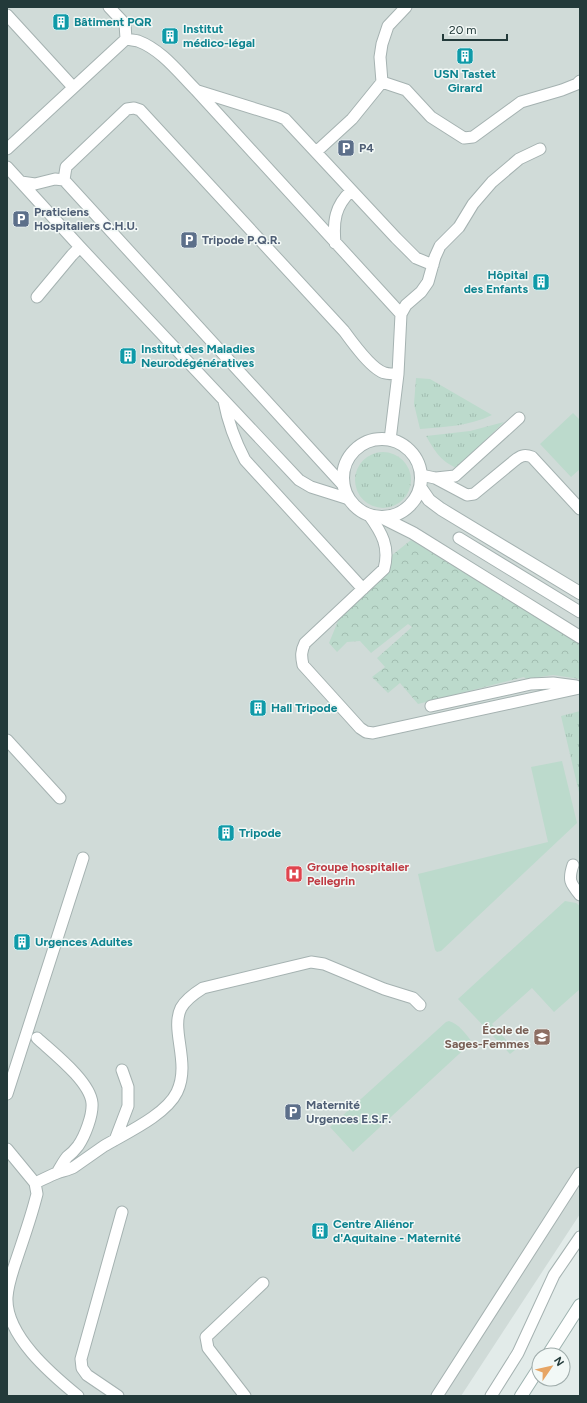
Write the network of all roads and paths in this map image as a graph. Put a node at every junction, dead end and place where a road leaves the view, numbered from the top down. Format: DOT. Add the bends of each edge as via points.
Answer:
graph roads {
  1 [pos="109,7"];
  2 [pos="406,7"];
  3 [pos="7,15"];
  4 [pos="126,39"];
  5 [pos="580,81"];
  6 [pos="382,82"];
  7 [pos="73,87"];
  8 [pos="196,90"];
  9 [pos="7,149"];
  10 [pos="540,149"];
  11 [pos="316,152"];
  12 [pos="7,167"];
  13 [pos="64,180"];
  14 [pos="21,182"];
  15 [pos="352,191"];
  16 [pos="335,243"];
  17 [pos="80,247"];
  18 [pos="433,265"];
  19 [pos="37,297"];
  20 [pos="401,314"];
  21 [pos="398,374"];
  22 [pos="224,401"];
  23 [pos="519,418"];
  24 [pos="390,440"];
  25 [pos="421,475"];
  26 [pos="435,478"];
  27 [pos="344,486"];
  28 [pos="420,487"];
  29 [pos="349,499"];
  30 [pos="580,509"];
  31 [pos="369,516"];
  32 [pos="383,518"];
  33 [pos="459,538"];
  34 [pos="363,589"];
  35 [pos="580,593"];
  36 [pos="580,612"];
  37 [pos="580,637"];
  38 [pos="580,687"];
  39 [pos="431,706"];
  40 [pos="7,740"];
  41 [pos="60,798"];
  42 [pos="83,858"];
  43 [pos="573,865"];
  44 [pos="580,895"];
  45 [pos="420,1005"];
  46 [pos="37,1038"];
  47 [pos="122,1070"];
  48 [pos="7,1094"];
  49 [pos="115,1140"];
  50 [pos="7,1149"];
  51 [pos="57,1173"];
  52 [pos="580,1173"];
  53 [pos="35,1183"];
  54 [pos="122,1212"];
  55 [pos="580,1237"];
  56 [pos="263,1283"];
  57 [pos="580,1305"];
  58 [pos="553,1347"];
  59 [pos="531,1380"];
  60 [pos="78,1396"];
  61 [pos="118,1396"];
  62 [pos="245,1396"];
  63 [pos="437,1396"];
  64 [pos="491,1396"];
  65 [pos="521,1396"];
  1 -- 4 [label="lane" via="125,24"];
  2 -- 6 [label="lane" via="388,26 382,44"];
  3 -- 7 [label="lane"];
  4 -- 7 [label="lane"];
  4 -- 8 [label="lane" via="138,41 152,49"];
  5 -- 6 [label="lane" via="562,90 521,102 473,138 464,138 431,116 406,90"];
  6 -- 11 [label="lane" via="352,119"];
  7 -- 9 [label="lane"];
  8 -- 11 [label="lane" via="285,119"];
  8 -- 16 [label="lane"];
  10 -- 18 [label="lane" via="519,159 492,182 473,204 459,227 440,246"];
  11 -- 15 [label="lane"];
  12 -- 14 [label="lane"];
  13 -- 14 [label="lane" via="54,179 35,184"];
  13 -- 21 [label="lane" via="66,167 127,109 140,110 344,331 368,361 379,371"];
  13 -- 27 [label="lane"];
  14 -- 17 [label="lane"];
  15 -- 16 [label="lane" via="345,197 337,212"];
  15 -- 18 [label="lane" via="416,258"];
  16 -- 20 [label="lane"];
  17 -- 19 [label="lane"];
  17 -- 22 [label="lane"];
  18 -- 20 [label="lane" via="428,282"];
  20 -- 21 [label="lane"];
  21 -- 24 [label="lane"];
  22 -- 29 [label="lane" via="299,480 311,487"];
  22 -- 34 [label="lane" via="237,446 245,460"];
  23 -- 26 [label="lane" via="455,476"];
  24 -- 25 [label="street" via="402,445 411,453 418,463"];
  24 -- 27 [label="street" via="378,439 354,450 343,473"];
  25 -- 26 [label="lane"];
  25 -- 28 [label="street"];
  26 -- 30 [label="lane" via="467,495 474,494 514,461 526,455 532,457"];
  27 -- 29 [label="street"];
  28 -- 32 [label="street" via="407,509 395,516"];
  28 -- 35 [label="street" via="429,500 441,509"];
  29 -- 31 [label="street" via="357,509"];
  31 -- 32 [label="street"];
  31 -- 34 [label="lane" via="380,530 387,557 384,569"];
  32 -- 37 [label="street" via="413,533"];
  33 -- 36 [label="lane"];
  34 -- 38 [label="lane" via="305,643 301,650 301,658 303,665 366,732 373,733"];
  38 -- 39 [label="lane" via="553,683 531,684"];
  40 -- 41 [label="lane"];
  42 -- 48 [label="lane"];
  43 -- 44 [label="lane" via="571,884"];
  45 -- 49 [label="lane" via="413,998 324,964 311,962 203,988 192,995 181,1008 177,1021 183,1062 182,1080 177,1093 168,1105 150,1119"];
  46 -- 51 [label="lane" via="79,1078 92,1102 90,1120 84,1135"];
  47 -- 49 [label="lane" via="128,1087 128,1106"];
  49 -- 51 [label="lane" via="73,1168"];
  50 -- 53 [label="lane"];
  51 -- 53 [label="lane"];
  52 -- 63 [label="lane"];
  53 -- 60 [label="lane" via="37,1194 7,1296 8,1312 14,1328 29,1348 48,1370"];
  54 -- 61 [label="lane" via="81,1359 82,1368 88,1375"];
  55 -- 64 [label="lane" via="554,1275 518,1354"];
  56 -- 62 [label="lane" via="206,1337 208,1348"];
  57 -- 58 [label="street"];
  59 -- 65 [label="street"];
}
